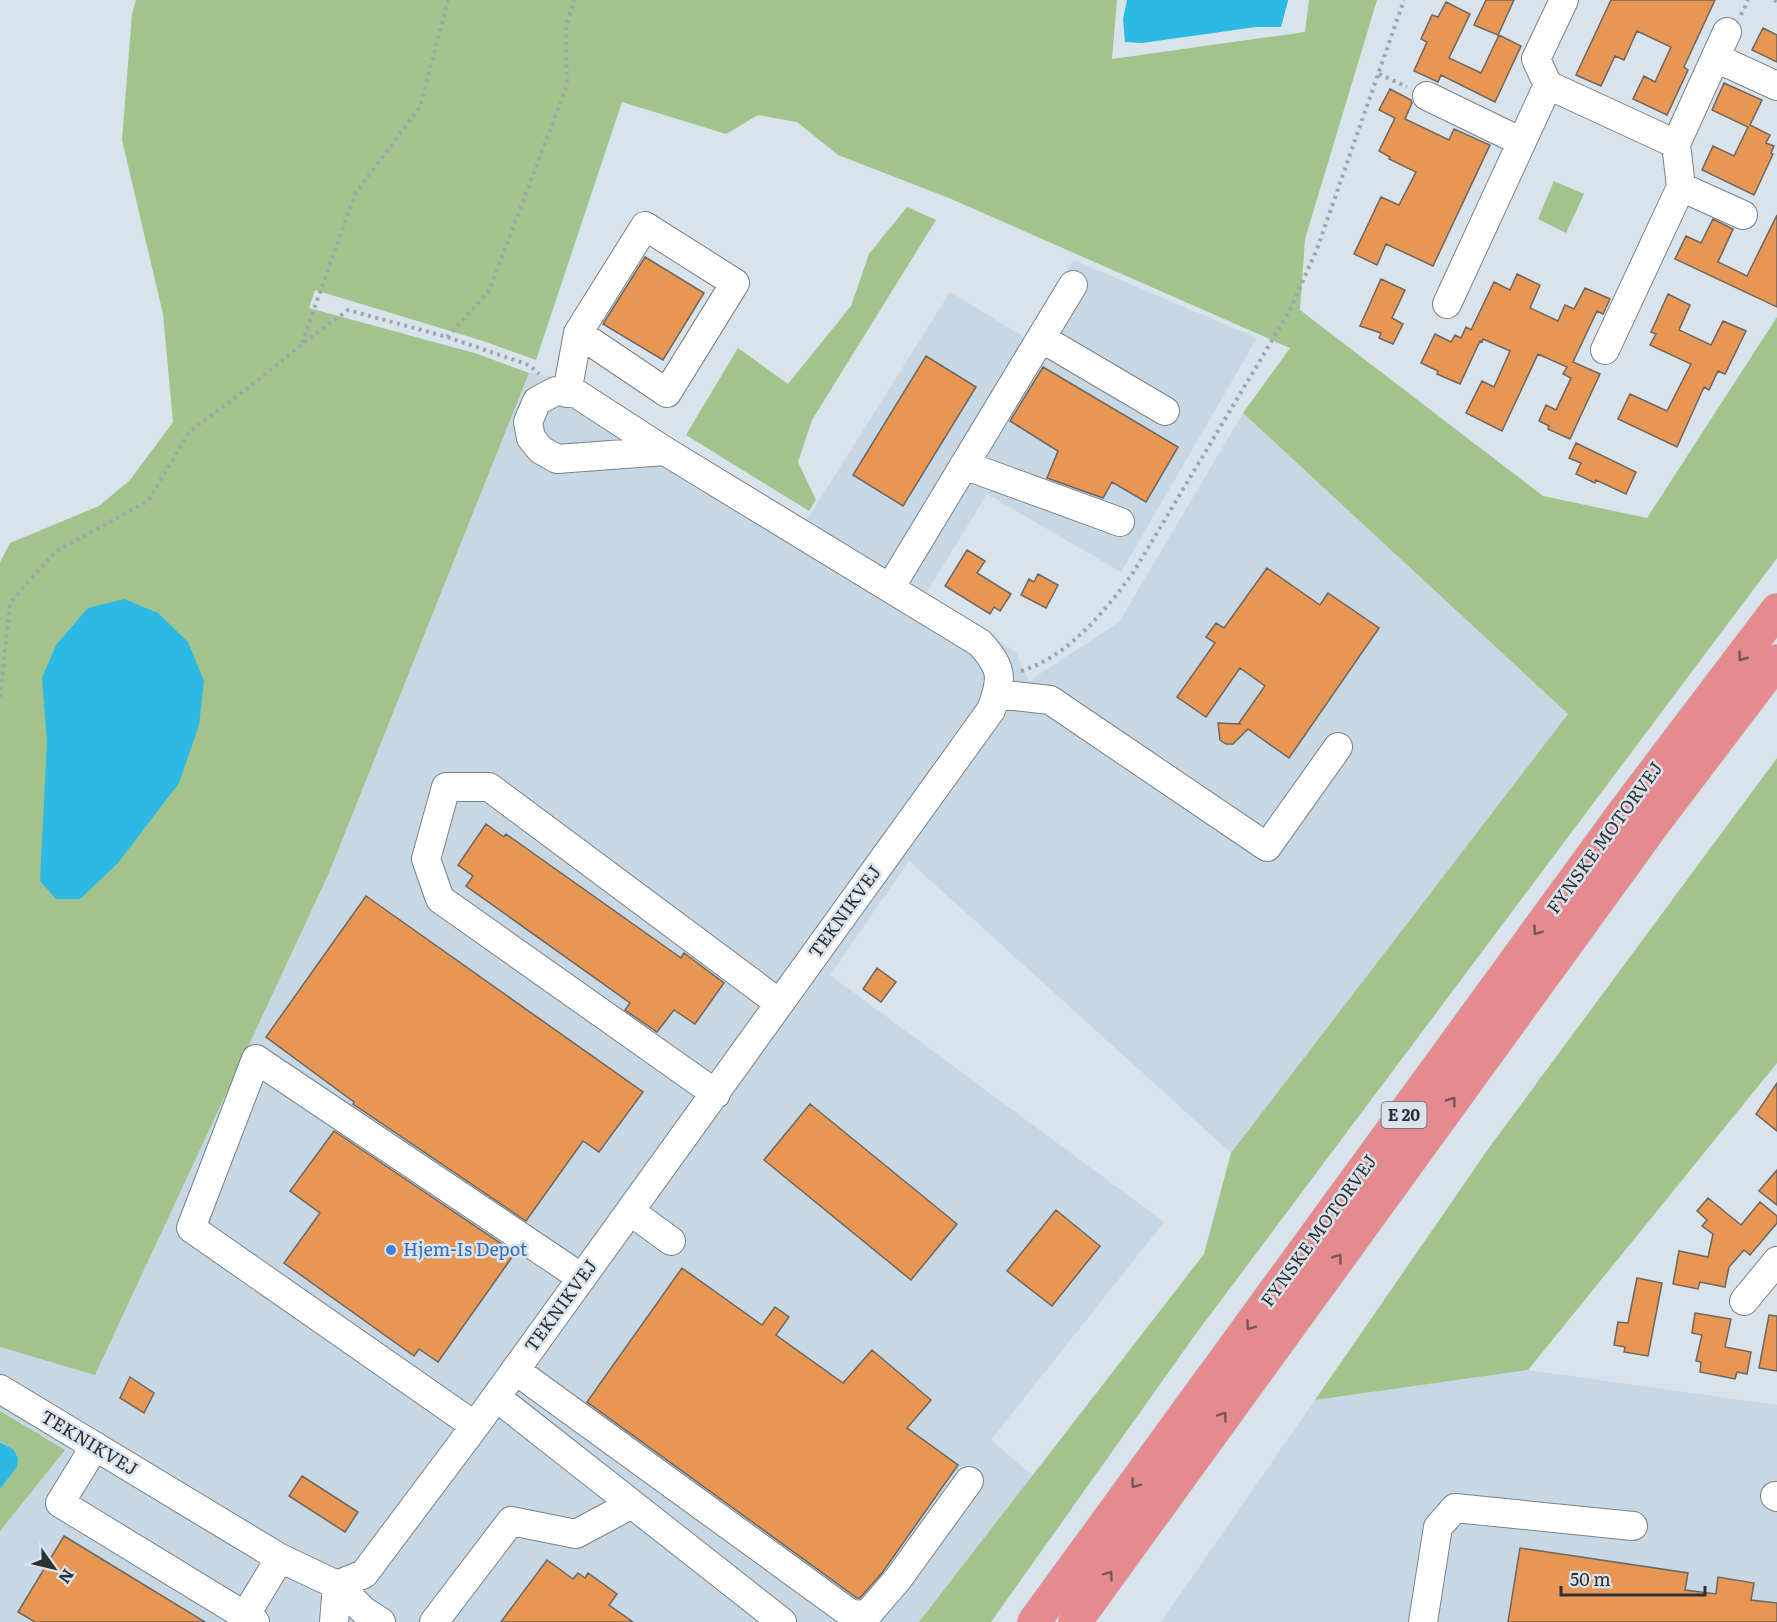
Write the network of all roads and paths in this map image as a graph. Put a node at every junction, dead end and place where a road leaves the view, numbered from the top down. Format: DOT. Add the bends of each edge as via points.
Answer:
graph roads {
  1 [pos="448,0"];
  2 [pos="574,0"];
  3 [pos="1404,0"];
  4 [pos="1564,0"];
  5 [pos="1727,32"];
  6 [pos="1716,58"];
  7 [pos="1379,74"];
  8 [pos="1548,85"];
  9 [pos="1777,86"];
  10 [pos="1427,96"];
  11 [pos="1522,142"];
  12 [pos="1676,144"];
  13 [pos="1681,187"];
  14 [pos="1743,215"];
  15 [pos="1073,285"];
  16 [pos="1447,304"];
  17 [pos="578,333"];
  18 [pos="447,337"];
  19 [pos="1041,338"];
  20 [pos="302,344"];
  21 [pos="1605,350"];
  22 [pos="562,392"];
  23 [pos="1165,411"];
  24 [pos="665,451"];
  25 [pos="964,465"];
  26 [pos="1120,522"];
  27 [pos="890,588"];
  28 [pos="1777,610"];
  29 [pos="1777,661"];
  30 [pos="998,685"];
  31 [pos="0,697"];
  32 [pos="1338,747"];
  33 [pos="779,1003"];
  34 [pos="716,1094"];
  35 [pos="630,1211"];
  36 [pos="671,1241"];
  37 [pos="1777,1261"];
  38 [pos="582,1278"];
  39 [pos="1744,1301"];
  40 [pos="515,1370"];
  41 [pos="0,1389"];
  42 [pos="496,1396"];
  43 [pos="475,1426"];
  44 [pos="95,1446"];
  45 [pos="969,1481"];
  46 [pos="632,1504"];
  47 [pos="1632,1526"];
  48 [pos="280,1558"];
  49 [pos="337,1585"];
  50 [pos="250,1619"];
  51 [pos="334,1622"];
  52 [pos="381,1622"];
  53 [pos="434,1622"];
  54 [pos="782,1622"];
  55 [pos="1034,1622"];
  56 [pos="1075,1622"];
  57 [pos="1423,1622"];
  1 -- 20 [label="path" via="420,107 355,194"];
  2 -- 18 [label="path" via="566,27 567,85 489,291"];
  3 -- 7 [label="path"];
  4 -- 8 [label="street" via="1536,59"];
  5 -- 6 [label="street"];
  6 -- 9 [label="street"];
  6 -- 12 [label="street"];
  7 -- 10 [label="path"];
  7 -- 30 [label="path" via="1317,249 1289,312 1133,573 1106,609 1061,651"];
  8 -- 11 [label="street"];
  8 -- 12 [label="street"];
  10 -- 11 [label="street"];
  11 -- 16 [label="street"];
  12 -- 13 [label="street"];
  13 -- 14 [label="street"];
  13 -- 21 [label="street"];
  15 -- 19 [label="street"];
  17 -- 17 [label="street" via="645,226 735,283 667,393"];
  17 -- 22 [label="street"];
  18 -- 20 [label="path" via="348,310"];
  18 -- 22 [label="path" via="529,365"];
  19 -- 23 [label="street"];
  19 -- 25 [label="street"];
  20 -- 31 [label="path" via="190,431 148,501 55,552 10,603"];
  22 -- 24 [label="street" via="577,394"];
  22 -- 24 [label="street" via="537,402 528,423 531,438 541,450 557,459"];
  24 -- 27 [label="street"];
  25 -- 26 [label="street"];
  25 -- 27 [label="street"];
  27 -- 30 [label="street" via="980,643 991,656"];
  28 -- 55 [label="highway, FYNSKE MOTORVEJ / E 20, one-way" via="1627,808"];
  56 -- 29 [label="highway, FYNSKE MOTORVEJ / E 20, one-way" via="1645,836"];
  30 -- 32 [label="street" via="1050,700 1267,847"];
  30 -- 33 [label="street, TEKNIKVEJ" via="991,710"];
  33 -- 34 [label="street, TEKNIKVEJ"];
  33 -- 34 [label="street" via="489,787 446,787 426,859 440,898"];
  34 -- 35 [label="street, TEKNIKVEJ"];
  35 -- 36 [label="street"];
  35 -- 38 [label="street, TEKNIKVEJ"];
  37 -- 39 [label="street"];
  38 -- 40 [label="street, TEKNIKVEJ"];
  38 -- 43 [label="street" via="256,1059 191,1228"];
  40 -- 42 [label="street, TEKNIKVEJ"];
  40 -- 45 [label="street" via="851,1614 867,1615"];
  41 -- 44 [label="street, TEKNIKVEJ"];
  42 -- 43 [label="street, TEKNIKVEJ"];
  42 -- 46 [label="street"];
  43 -- 49 [label="street, TEKNIKVEJ" via="364,1574"];
  44 -- 48 [label="street, TEKNIKVEJ"];
  44 -- 50 [label="street" via="60,1503"];
  46 -- 53 [label="street" via="576,1534 511,1521"];
  46 -- 54 [label="street"];
  47 -- 57 [label="street" via="1455,1508 1438,1527"];
  48 -- 49 [label="street, TEKNIKVEJ"];
  48 -- 50 [label="street"];
  49 -- 51 [label="street"];
  49 -- 52 [label="street"];
}
